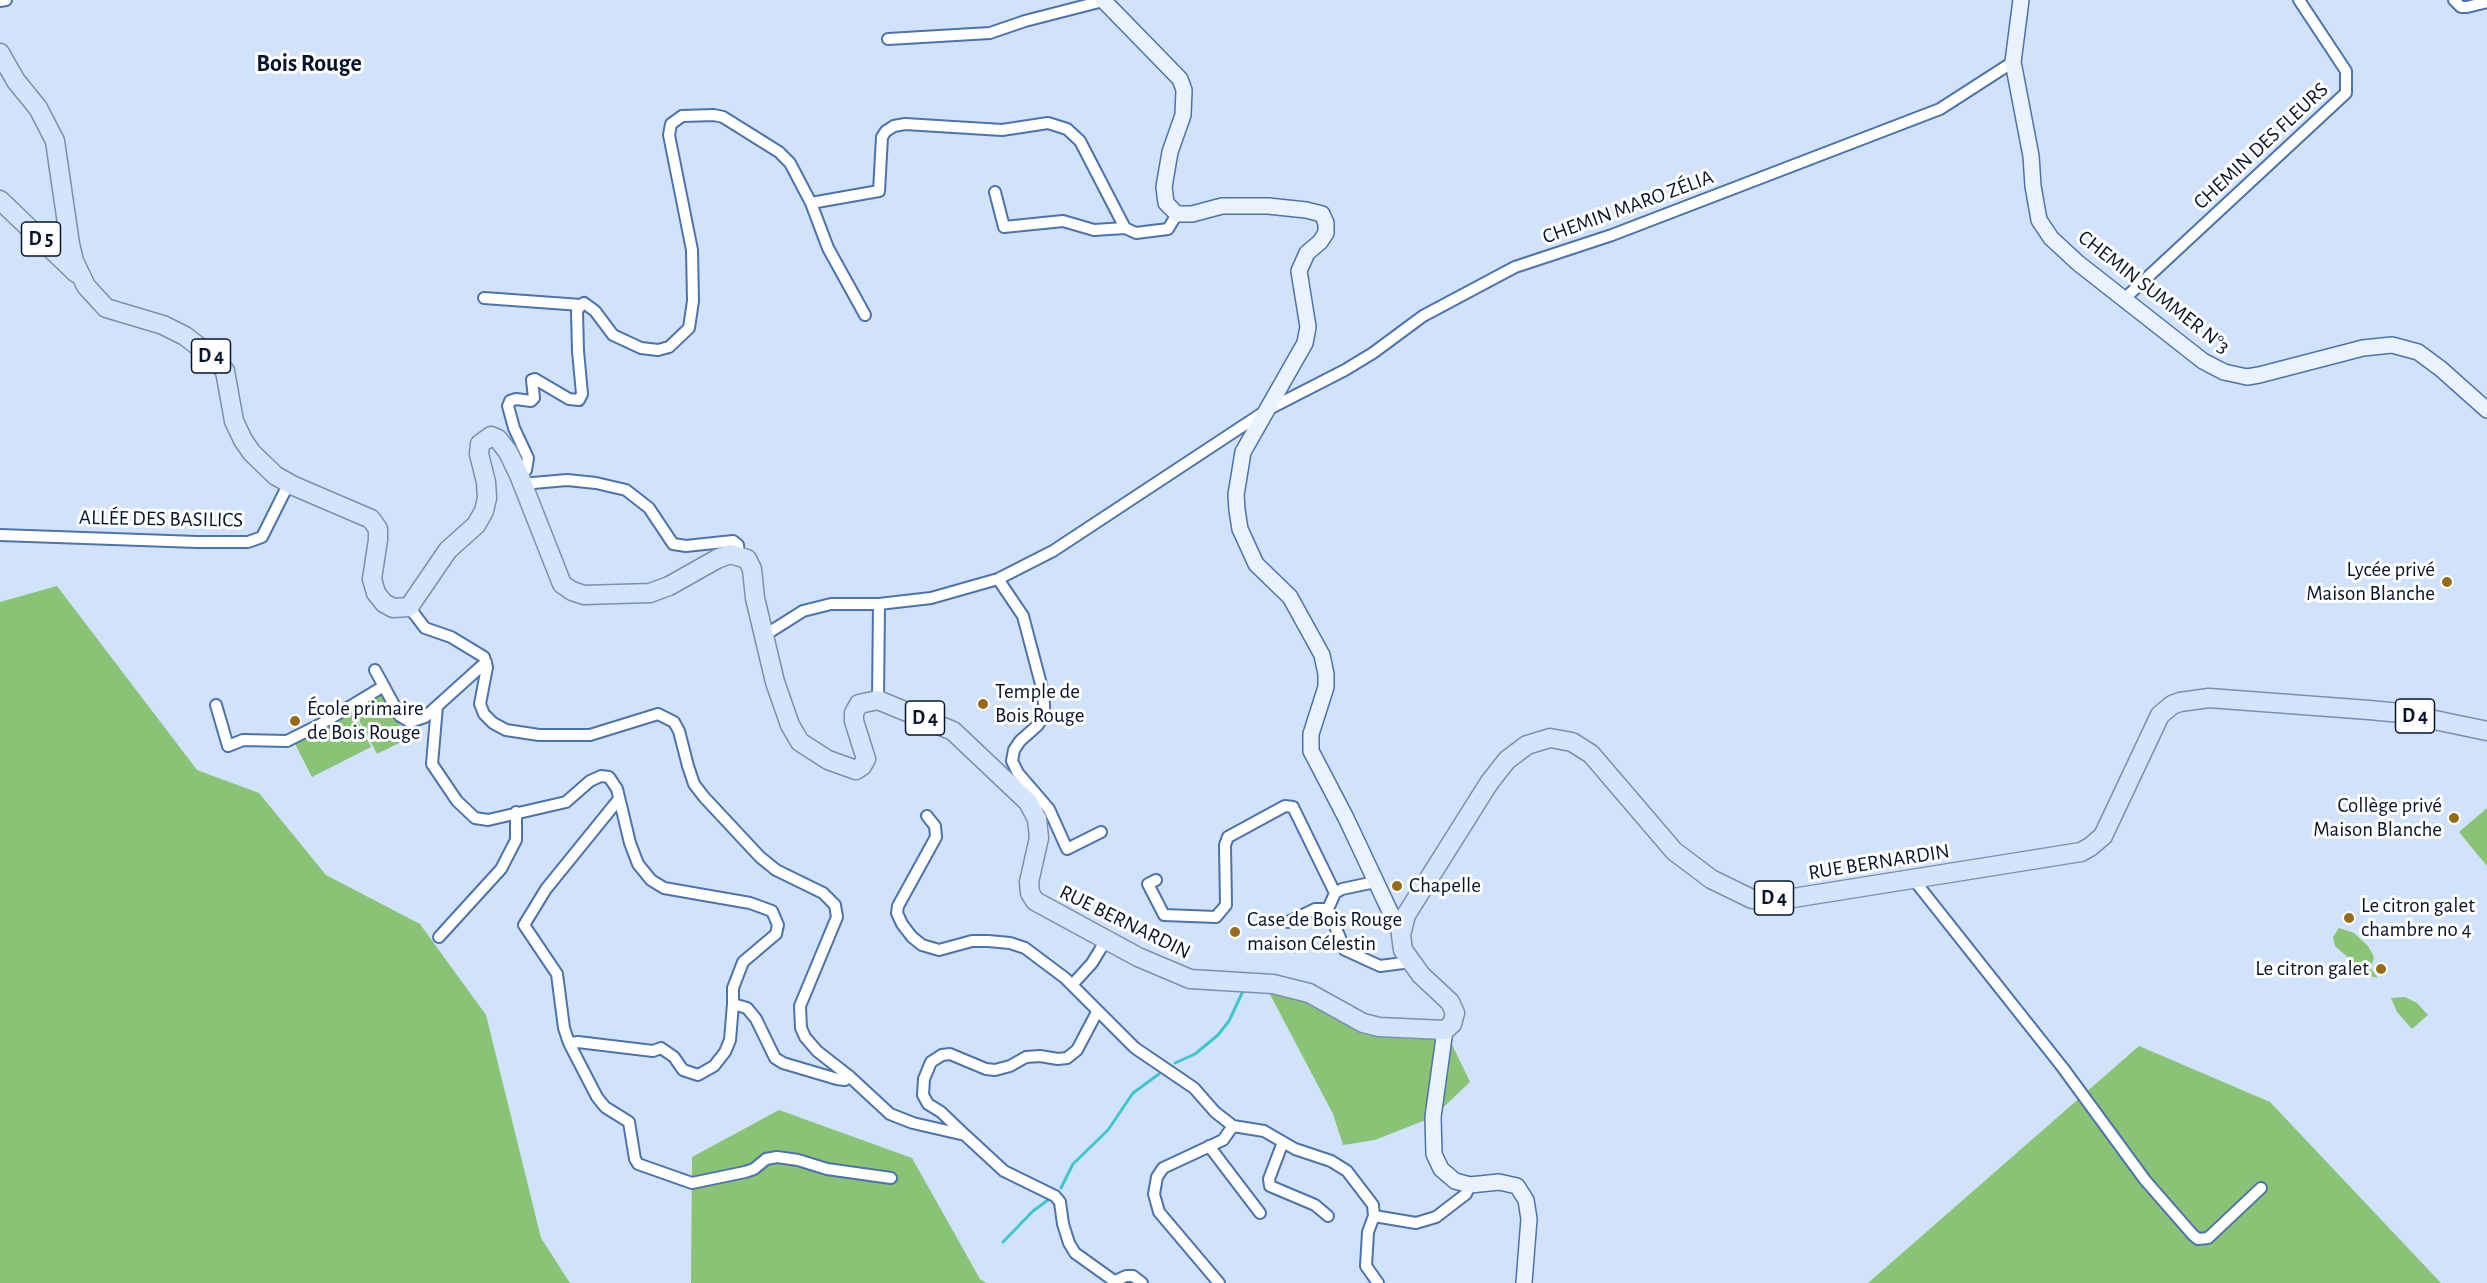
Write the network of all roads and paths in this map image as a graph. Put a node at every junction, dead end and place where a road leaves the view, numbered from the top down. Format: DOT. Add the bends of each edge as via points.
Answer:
graph roads {
  1 [pos="6,0"];
  2 [pos="1103,0"];
  3 [pos="2021,0"];
  4 [pos="2299,0"];
  5 [pos="2454,0"];
  6 [pos="0,1"];
  7 [pos="2487,2"];
  8 [pos="888,39"];
  9 [pos="0,52"];
  10 [pos="2013,62"];
  11 [pos="994,192"];
  12 [pos="0,200"];
  13 [pos="811,203"];
  14 [pos="1177,214"];
  15 [pos="1125,228"];
  16 [pos="64,250"];
  17 [pos="484,298"];
  18 [pos="2123,300"];
  19 [pos="581,305"];
  20 [pos="864,315"];
  21 [pos="1266,410"];
  22 [pos="2487,411"];
  23 [pos="521,479"];
  24 [pos="289,483"];
  25 [pos="0,535"];
  26 [pos="739,556"];
  27 [pos="998,579"];
  28 [pos="879,603"];
  29 [pos="409,607"];
  30 [pos="765,635"];
  31 [pos="486,662"];
  32 [pos="375,670"];
  33 [pos="384,686"];
  34 [pos="878,700"];
  35 [pos="216,705"];
  36 [pos="437,706"];
  37 [pos="2487,731"];
  38 [pos="619,799"];
  39 [pos="516,812"];
  40 [pos="927,816"];
  41 [pos="1101,832"];
  42 [pos="1156,880"];
  43 [pos="1914,880"];
  44 [pos="1375,882"];
  45 [pos="1335,893"];
  46 [pos="1328,909"];
  47 [pos="1288,922"];
  48 [pos="1401,935"];
  49 [pos="439,937"];
  50 [pos="1106,940"];
  51 [pos="1411,962"];
  52 [pos="1072,985"];
  53 [pos="734,1004"];
  54 [pos="1097,1012"];
  55 [pos="1445,1030"];
  56 [pos="569,1043"];
  57 [pos="849,1076"];
  58 [pos="1233,1126"];
  59 [pos="966,1135"];
  60 [pos="1283,1142"];
  61 [pos="1209,1146"];
  62 [pos="891,1178"];
  63 [pos="1470,1185"];
  64 [pos="2261,1188"];
  65 [pos="1260,1214"];
  66 [pos="1328,1216"];
  67 [pos="1374,1216"];
  68 [pos="1116,1282"];
  69 [pos="1142,1283"];
  70 [pos="1219,1283"];
  71 [pos="1378,1283"];
  72 [pos="1524,1283"];
  1 -- 6 [label="street"];
  2 -- 8 [label="street" via="990,33"];
  2 -- 14 [label="street" via="1180,80 1184,90 1184,115 1170,152 1164,187 1166,203"];
  3 -- 10 [label="street, CHEMIN SUMMER N°3"];
  4 -- 18 [label="street, CHEMIN DES FLEURS" via="2346,71 2346,93"];
  5 -- 7 [label="street" via="2461,7"];
  9 -- 16 [label="main road, D 4" via="55,141"];
  10 -- 18 [label="street, CHEMIN SUMMER N°3" via="2039,220 2051,238"];
  10 -- 21 [label="street, CHEMIN MARO ZÉLIA" via="1940,109 1612,235 1515,267 1423,316 1345,370"];
  11 -- 15 [label="street" via="1004,227 1064,220 1094,230"];
  12 -- 16 [label="main road, D 5"];
  13 -- 15 [label="street" via="879,191 882,137 894,126 1002,130 1048,123 1067,129 1080,141"];
  13 -- 19 [label="street" via="790,163 779,152 723,117 682,116 671,124 669,135 692,250 689,328 669,347 641,348 613,335 589,305"];
  13 -- 20 [label="street" via="828,248"];
  14 -- 15 [label="street" via="1168,229 1136,233"];
  14 -- 21 [label="street" via="1222,206 1268,206 1322,214 1326,232 1307,253 1299,271 1308,327 1305,343"];
  16 -- 24 [label="main road, D 4" via="106,308 163,325 215,359 225,371 234,421 243,440 263,465"];
  17 -- 19 [label="street"];
  18 -- 22 [label="street, CHEMIN SUMMER N°3" via="2203,361 2224,372 2247,377 2363,348 2392,345 2418,352"];
  19 -- 23 [label="street" via="579,400 569,399 535,379 531,401 516,399 508,406 528,458"];
  21 -- 27 [label="street, CHEMIN MARO ZÉLIA" via="1042,557"];
  21 -- 44 [label="street" via="1243,452 1236,495 1240,529 1256,564 1290,597 1322,655 1326,687 1310,747"];
  23 -- 26 [label="street" via="596,483 626,490 649,508 673,544 733,541 738,545"];
  23 -- 26 [label="main road" via="562,584 572,591 585,595 650,592 669,586 717,559 730,554"];
  23 -- 29 [label="main road" via="498,440 491,436 480,444 487,498 484,511 477,525 448,550"];
  24 -- 25 [label="street, ALLÉE DES BASILICS" via="262,537 248,542"];
  24 -- 29 [label="main road, D 4" via="371,519 378,529 372,579 376,593 393,608"];
  26 -- 30 [label="main road, D 4" via="747,559 752,569"];
  27 -- 28 [label="street, CHEMIN MARO ZÉLIA" via="931,598"];
  27 -- 41 [label="street" via="1023,616 1044,704 1044,715 1020,741 1012,761 1049,809 1067,849"];
  28 -- 30 [label="street, CHEMIN MARO ZÉLIA" via="840,603 803,611"];
  28 -- 34 [label="street"];
  29 -- 31 [label="street" via="425,628 451,637 479,653"];
  30 -- 34 [label="main road, D 4" via="790,725 810,750 847,768 856,770 862,766 866,759 854,712 859,704"];
  31 -- 36 [label="street"];
  31 -- 57 [label="street" via="480,704 483,714 506,730 538,735 590,735 658,714 674,722 694,784 704,797 776,870 829,897 837,917 804,994 799,1016 805,1037"];
  32 -- 33 [label="street"];
  33 -- 35 [label="street" via="287,741 243,740 228,746"];
  33 -- 36 [label="street" via="400,716 410,722 425,717"];
  34 -- 50 [label="main road, RUE BERNARDIN / D 4" via="953,732 1028,802 1037,819 1039,838 1029,882 1032,898"];
  36 -- 39 [label="street" via="432,764 457,801 480,819"];
  37 -- 43 [label="main road, RUE BERNARDIN / D 4" via="2360,709 2209,698 2180,702 2160,715 2103,836 2090,847 2071,855"];
  38 -- 39 [label="street" via="614,782 601,776 566,802"];
  38 -- 53 [label="street" via="638,864 658,886 750,903 772,911 776,918 776,934 751,953 740,968"];
  38 -- 56 [label="street" via="546,889 524,925 557,974"];
  39 -- 49 [label="street" via="516,840 501,869"];
  40 -- 52 [label="street" via="935,826 936,837 898,906 897,913 907,931 922,945 939,950 972,941 1018,944"];
  42 -- 45 [label="street" via="1148,884 1164,915 1216,917 1226,905 1228,837 1285,806 1293,807"];
  43 -- 48 [label="main road, RUE BERNARDIN / D 4" via="1793,898 1752,898 1711,879 1674,851 1591,754 1572,742 1550,738 1527,745 1507,760 1489,783 1406,915"];
  43 -- 64 [label="street" via="2063,1068 2145,1180 2193,1235 2208,1238"];
  44 -- 45 [label="street"];
  44 -- 48 [label="street"];
  45 -- 46 [label="street"];
  46 -- 47 [label="street" via="1315,909"];
  46 -- 51 [label="street" via="1345,950 1380,966"];
  48 -- 51 [label="main road" via="1403,950"];
  50 -- 52 [label="street"];
  50 -- 55 [label="main road, RUE BERNARDIN / D 4" via="1190,979 1273,984 1309,993 1363,1023"];
  51 -- 55 [label="main road" via="1450,1002 1455,1013"];
  52 -- 54 [label="street"];
  53 -- 56 [label="street" via="730,1040 724,1052 705,1073 698,1075 683,1070 661,1048 653,1051"];
  53 -- 57 [label="street" via="747,1008 756,1019 775,1058 837,1080"];
  54 -- 58 [label="street" via="1145,1054 1194,1088"];
  54 -- 59 [label="street" via="1077,1050 1067,1058 1026,1057 995,1070 950,1054 931,1062 923,1095 928,1104"];
  55 -- 63 [label="street" via="1433,1117 1434,1154 1455,1181"];
  56 -- 62 [label="street" via="597,1096 629,1122 635,1159 645,1168 692,1183 745,1172 777,1157"];
  57 -- 59 [label="street" via="891,1114"];
  58 -- 60 [label="street" via="1260,1129"];
  58 -- 61 [label="street" via="1223,1140"];
  59 -- 68 [label="street" via="1004,1171 1055,1196 1075,1253"];
  60 -- 66 [label="street" via="1270,1186 1315,1205"];
  60 -- 67 [label="street" via="1347,1171 1373,1206"];
  61 -- 65 [label="street"];
  61 -- 70 [label="street" via="1164,1168 1157,1177 1154,1194 1159,1212"];
  63 -- 67 [label="street" via="1466,1194 1436,1217 1416,1223"];
  63 -- 72 [label="street" via="1499,1182 1517,1186 1526,1200 1529,1219"];
  67 -- 71 [label="street" via="1368,1232 1366,1266"];
  68 -- 69 [label="street" via="1133,1276"];
}
